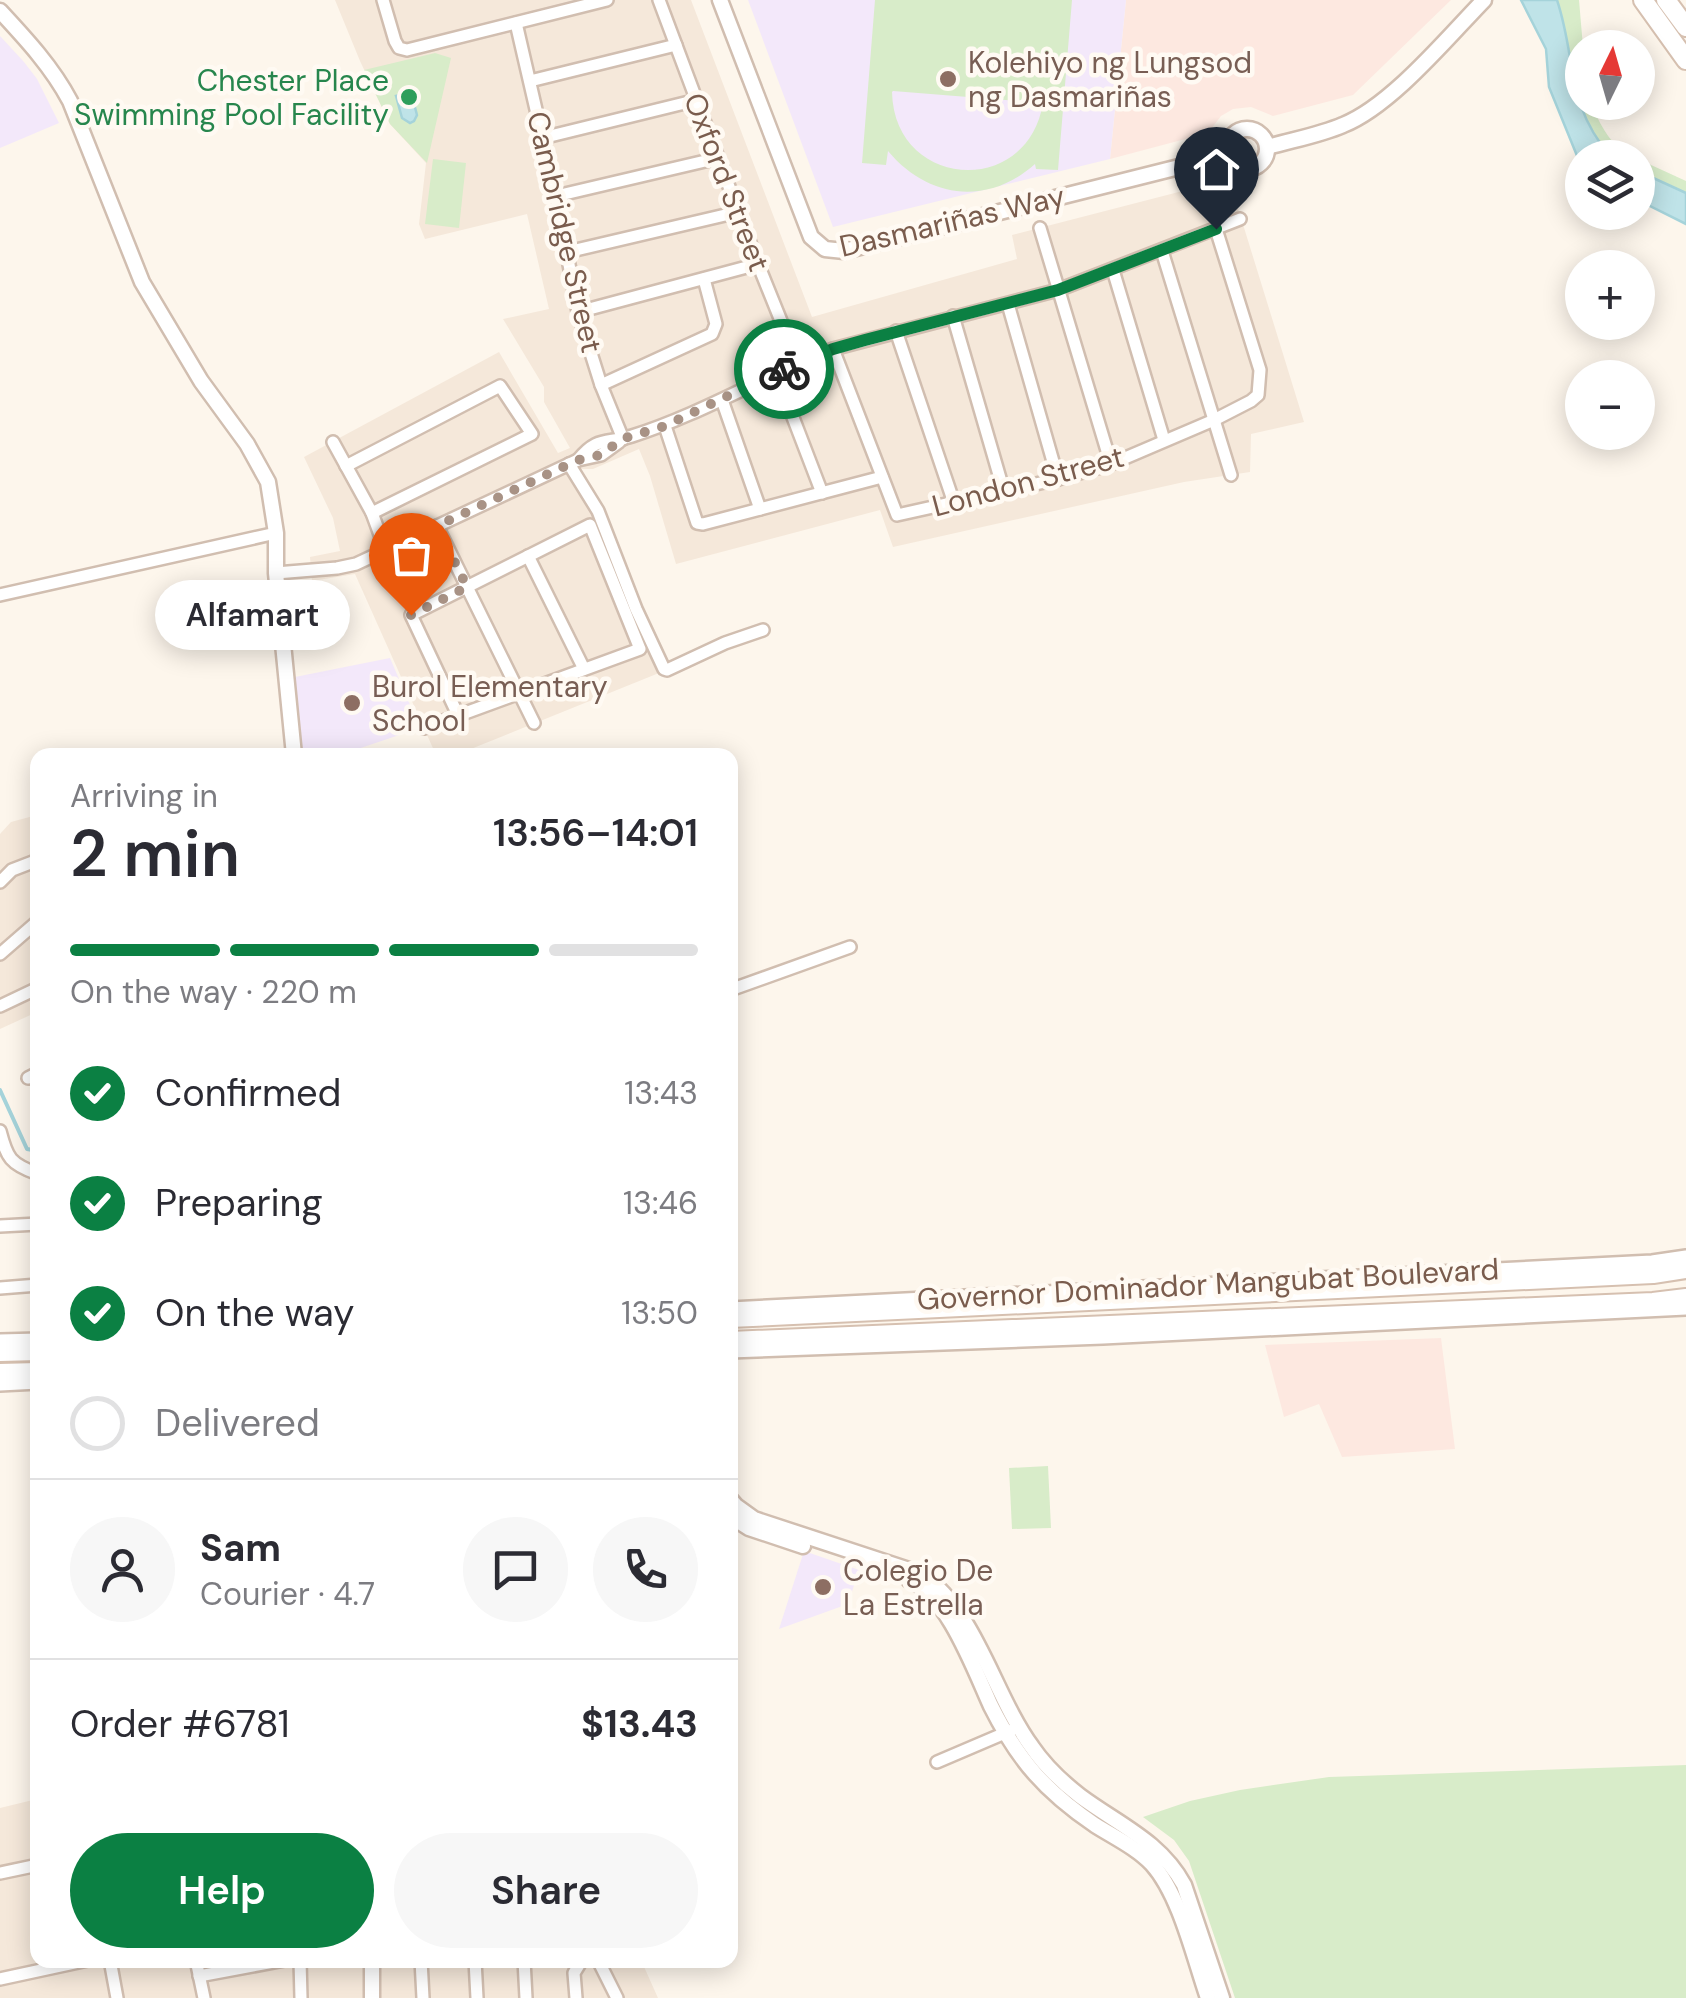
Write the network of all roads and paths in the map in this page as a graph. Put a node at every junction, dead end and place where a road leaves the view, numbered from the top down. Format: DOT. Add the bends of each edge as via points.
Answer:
graph roads {
  1 [pos="383,0"];
  2 [pos="607,0"];
  3 [pos="659,0"];
  4 [pos="720,0"];
  5 [pos="1643,0"];
  6 [pos="1666,0"];
  7 [pos="1484,1"];
  8 [pos="0,11"];
  9 [pos="516,23"];
  10 [pos="1686,27"];
  11 [pos="676,44"];
  12 [pos="1686,60"];
  13 [pos="530,81"];
  14 [pos="697,100"];
  15 [pos="542,138"];
  16 [pos="1268,147"];
  17 [pos="1227,155"];
  18 [pos="718,158"];
  19 [pos="556,196"];
  20 [pos="738,212"];
  21 [pos="1240,219"];
  22 [pos="1040,228"];
  23 [pos="1216,229"];
  24 [pos="1162,250"];
  25 [pos="567,252"];
  26 [pos="758,264"];
  27 [pos="1113,270"];
  28 [pos="704,279"];
  29 [pos="1058,290"];
  30 [pos="1008,304"];
  31 [pos="578,312"];
  32 [pos="953,316"];
  33 [pos="896,331"];
  34 [pos="833,349"];
  35 [pos="798,363"];
  36 [pos="776,373"];
  37 [pos="601,385"];
  38 [pos="722,400"];
  39 [pos="1214,420"];
  40 [pos="665,426"];
  41 [pos="622,439"];
  42 [pos="1164,440"];
  43 [pos="333,442"];
  44 [pos="573,462"];
  45 [pos="1111,464"];
  46 [pos="346,466"];
  47 [pos="1231,475"];
  48 [pos="882,477"];
  49 [pos="1058,479"];
  50 [pos="1004,492"];
  51 [pos="822,493"];
  52 [pos="954,503"];
  53 [pos="760,509"];
  54 [pos="372,514"];
  55 [pos="437,526"];
  56 [pos="276,533"];
  57 [pos="386,551"];
  58 [pos="528,556"];
  59 [pos="276,572"];
  60 [pos="467,587"];
  61 [pos="0,594"];
  62 [pos="763,630"];
  63 [pos="584,669"];
  64 [pos="520,693"];
  65 [pos="458,715"];
  66 [pos="534,723"];
  67 [pos="424,728"];
  68 [pos="293,748"];
  69 [pos="30,863"];
  70 [pos="0,882"];
  71 [pos="30,928"];
  72 [pos="850,947"];
  73 [pos="0,954"];
  74 [pos="738,987"];
  75 [pos="30,992"];
  76 [pos="0,1006"];
  77 [pos="0,1131"];
  78 [pos="1,1168"];
  79 [pos="20,1168"];
  80 [pos="30,1171"];
  81 [pos="30,1224"];
  82 [pos="0,1226"];
  83 [pos="1686,1256"];
  84 [pos="1686,1269"];
  85 [pos="30,1285"];
  86 [pos="0,1288"];
  87 [pos="1686,1298"];
  88 [pos="738,1308"];
  89 [pos="940,1308"];
  90 [pos="1686,1309"];
  91 [pos="738,1318"];
  92 [pos="941,1332"];
  93 [pos="30,1339"];
  94 [pos="0,1340"];
  95 [pos="738,1341"];
  96 [pos="30,1351"];
  97 [pos="0,1352"];
  98 [pos="738,1352"];
  99 [pos="30,1372"];
  100 [pos="0,1373"];
  101 [pos="30,1384"];
  102 [pos="0,1385"];
  103 [pos="738,1507"];
  104 [pos="738,1521"];
  105 [pos="1020,1727"];
  106 [pos="1005,1733"];
  107 [pos="937,1762"];
  108 [pos="30,1867"];
  109 [pos="0,1873"];
  110 [pos="49,1968"];
  111 [pos="111,1968"];
  112 [pos="198,1968"];
  113 [pos="238,1968"];
  114 [pos="300,1968"];
  115 [pos="372,1968"];
  116 [pos="421,1968"];
  117 [pos="475,1968"];
  118 [pos="524,1968"];
  119 [pos="577,1968"];
  120 [pos="602,1968"];
  121 [pos="200,1976"];
  122 [pos="0,1978"];
  123 [pos="117,1998"];
  124 [pos="204,1998"];
  125 [pos="302,1998"];
  126 [pos="372,1998"];
  127 [pos="423,1998"];
  128 [pos="477,1998"];
  129 [pos="526,1998"];
  130 [pos="576,1998"];
  131 [pos="618,1998"];
  132 [pos="1208,1998"];
  133 [pos="1222,1998"];
  1 -- 9 [label="street" via="394,40 407,50"];
  2 -- 9 [label="street"];
  3 -- 11 [label="street, Oxford Street"];
  4 -- 17 [label="street, Dasmariñas Way" via="811,237 825,250 844,251"];
  5 -- 12 [label="main road"];
  6 -- 10 [label="main road"];
  7 -- 16 [label="street" via="1371,110"];
  8 -- 56 [label="street" via="47,63 70,101 142,282 268,482"];
  9 -- 13 [label="street, Cambridge Street"];
  11 -- 13 [label="street"];
  11 -- 14 [label="street, Oxford Street"];
  13 -- 15 [label="street, Cambridge Street"];
  14 -- 15 [label="street"];
  14 -- 18 [label="street, Oxford Street"];
  15 -- 19 [label="street, Cambridge Street"];
  16 -- 17 [label="street" via="1260,166 1247,170"];
  16 -- 17 [label="street" via="1263,136 1246,129 1230,138"];
  18 -- 19 [label="street"];
  18 -- 20 [label="street, Oxford Street"];
  19 -- 25 [label="street, Cambridge Street"];
  20 -- 25 [label="street"];
  20 -- 26 [label="street, Oxford Street"];
  21 -- 23 [label="street"];
  22 -- 29 [label="street"];
  23 -- 24 [label="street"];
  23 -- 39 [label="street, London Street" via="1260,386 1252,401"];
  24 -- 27 [label="street"];
  24 -- 39 [label="street"];
  25 -- 31 [label="street, Cambridge Street"];
  26 -- 28 [label="street"];
  26 -- 35 [label="street, Oxford Street"];
  27 -- 29 [label="street"];
  27 -- 42 [label="street"];
  28 -- 31 [label="street"];
  28 -- 37 [label="street" via="716,324 712,334"];
  29 -- 30 [label="street"];
  29 -- 45 [label="street"];
  30 -- 32 [label="street"];
  30 -- 49 [label="street"];
  31 -- 37 [label="street, Cambridge Street"];
  32 -- 33 [label="street"];
  32 -- 50 [label="street"];
  33 -- 34 [label="street"];
  33 -- 52 [label="street"];
  34 -- 35 [label="street"];
  34 -- 48 [label="street"];
  35 -- 36 [label="street"];
  36 -- 38 [label="street"];
  36 -- 51 [label="street"];
  37 -- 41 [label="street, Cambridge Street"];
  38 -- 40 [label="street"];
  38 -- 53 [label="street"];
  39 -- 42 [label="street, London Street"];
  39 -- 47 [label="street"];
  40 -- 41 [label="street"];
  40 -- 53 [label="street" via="697,523"];
  41 -- 44 [label="street" via="596,444"];
  42 -- 45 [label="street, London Street"];
  43 -- 46 [label="street"];
  44 -- 55 [label="street"];
  44 -- 62 [label="street" via="664,669"];
  45 -- 49 [label="street, London Street"];
  46 -- 54 [label="street"];
  46 -- 54 [label="street" via="500,386 532,434"];
  48 -- 51 [label="street"];
  48 -- 52 [label="street, London Street" via="896,515"];
  49 -- 50 [label="street, London Street"];
  50 -- 52 [label="street, London Street"];
  51 -- 53 [label="street"];
  54 -- 57 [label="street"];
  55 -- 57 [label="street"];
  55 -- 60 [label="street"];
  56 -- 59 [label="street"];
  56 -- 61 [label="street"];
  57 -- 59 [label="street" via="336,568"];
  58 -- 60 [label="street"];
  58 -- 63 [label="street"];
  58 -- 63 [label="street" via="590,525 640,649"];
  59 -- 68 [label="street"];
  60 -- 64 [label="street"];
  60 -- 65 [label="street" via="411,615"];
  63 -- 64 [label="street"];
  64 -- 65 [label="street"];
  64 -- 66 [label="street"];
  65 -- 67 [label="street"];
  69 -- 70 [label="street"];
  71 -- 73 [label="street"];
  72 -- 74 [label="street"];
  75 -- 76 [label="street"];
  77 -- 79 [label="street" via="6,1155"];
  78 -- 79 [label="street"];
  79 -- 80 [label="street"];
  81 -- 82 [label="street"];
  83 -- 88 [label="street, Governor Dominador Mangubat Boulevard"];
  84 -- 89 [label="main road, Governor Dominador Mangubat Boulevard"];
  85 -- 86 [label="street"];
  87 -- 92 [label="main road, Governor Dominador Mangubat Boulevard"];
  89 -- 91 [label="main road, Governor Dominador Mangubat Boulevard"];
  89 -- 92 [label="main road"];
  90 -- 98 [label="street, Governor Dominador Mangubat Boulevard"];
  92 -- 95 [label="main road, Governor Dominador Mangubat Boulevard"];
  93 -- 94 [label="street"];
  96 -- 97 [label="main road"];
  99 -- 100 [label="main road"];
  101 -- 102 [label="street"];
  103 -- 105 [label="street" via="936,1585 968,1628"];
  104 -- 106 [label="street" via="918,1583 956,1633"];
  105 -- 106 [label="street"];
  105 -- 133 [label="street" via="1056,1776 1170,1861"];
  106 -- 107 [label="street"];
  106 -- 132 [label="street" via="1045,1786 1161,1875"];
  108 -- 109 [label="street"];
  110 -- 122 [label="street"];
  111 -- 123 [label="street"];
  112 -- 121 [label="street"];
  113 -- 121 [label="street"];
  114 -- 125 [label="street"];
  115 -- 126 [label="street"];
  116 -- 127 [label="street"];
  117 -- 128 [label="street"];
  118 -- 129 [label="street"];
  119 -- 130 [label="street"];
  120 -- 131 [label="street"];
  121 -- 124 [label="street"];
}
